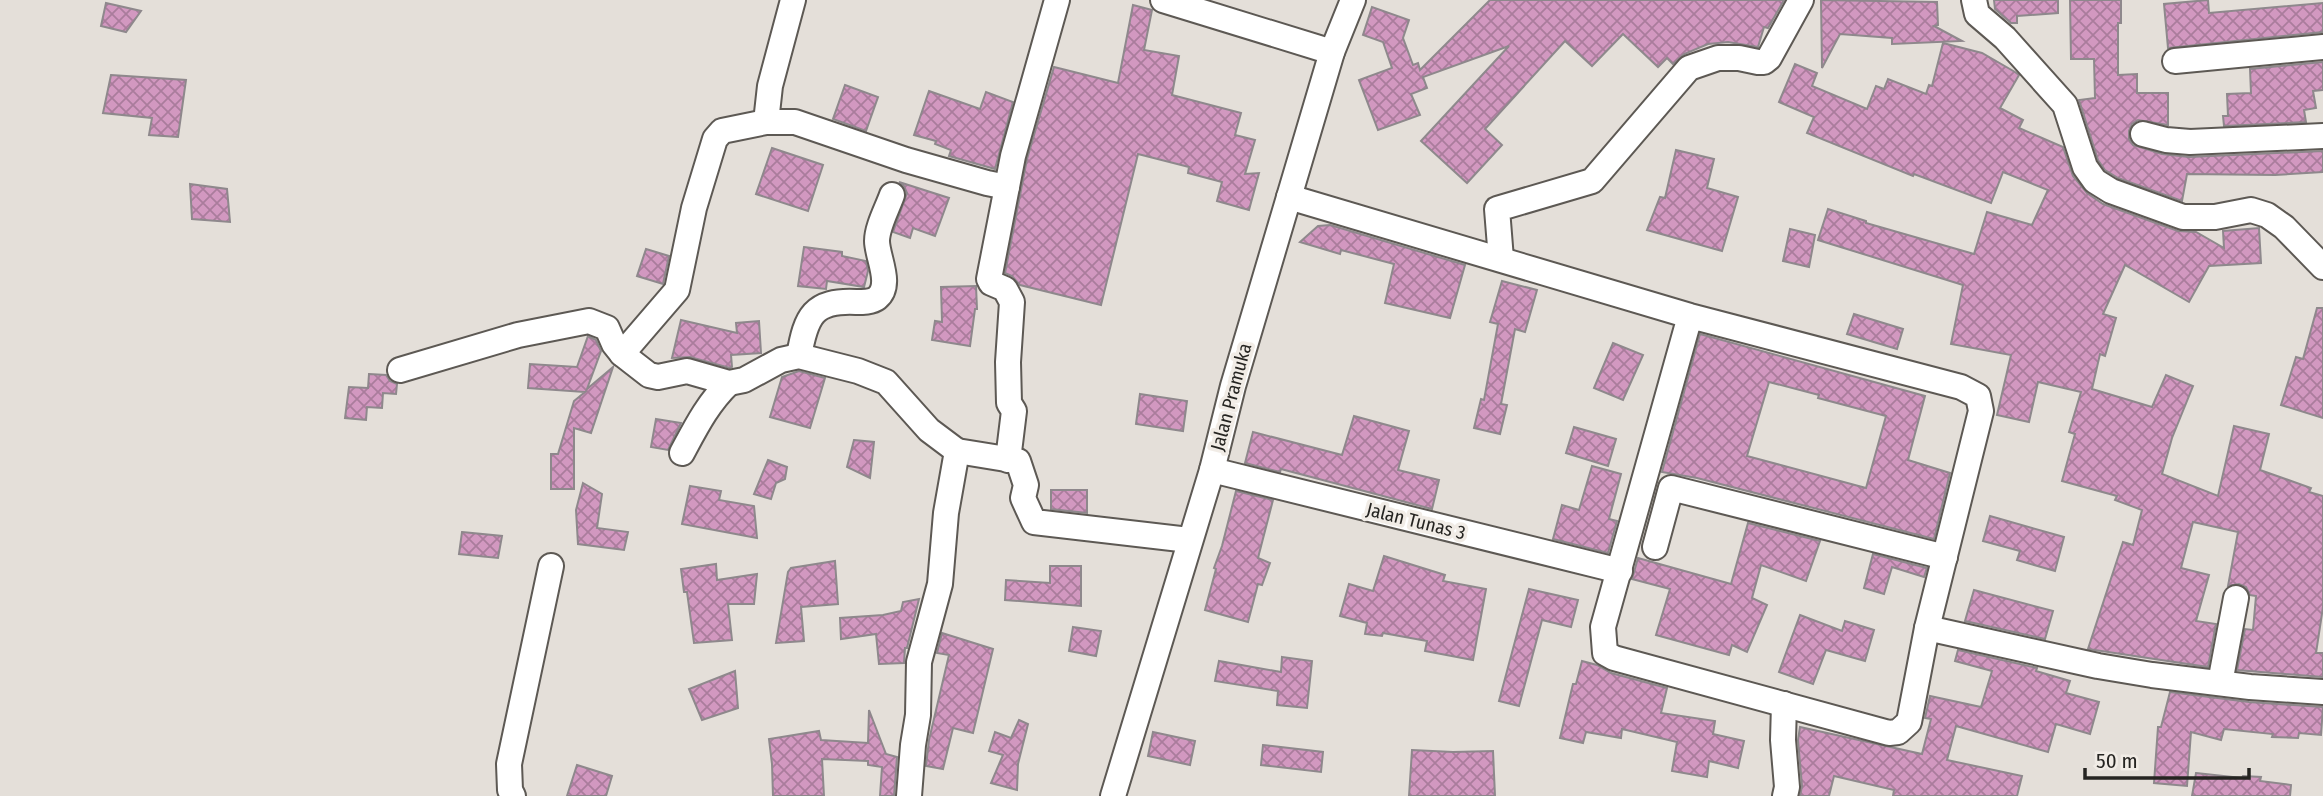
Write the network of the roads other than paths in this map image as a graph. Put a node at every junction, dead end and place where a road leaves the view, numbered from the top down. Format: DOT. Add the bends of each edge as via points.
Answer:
graph roads {
  1 [pos="793,0"];
  2 [pos="1057,0"];
  3 [pos="1163,0"];
  4 [pos="1353,0"];
  5 [pos="1801,0"];
  6 [pos="1974,0"];
  7 [pos="2323,47"];
  8 [pos="1332,52"];
  9 [pos="2175,61"];
  10 [pos="766,122"];
  11 [pos="2143,134"];
  12 [pos="2323,136"];
  13 [pos="1007,187"];
  14 [pos="892,195"];
  15 [pos="1289,197"];
  16 [pos="1500,259"];
  17 [pos="2323,267"];
  18 [pos="1690,316"];
  19 [pos="622,354"];
  20 [pos="799,356"];
  21 [pos="400,370"];
  22 [pos="729,383"];
  23 [pos="957,451"];
  24 [pos="682,453"];
  25 [pos="1008,460"];
  26 [pos="1212,470"];
  27 [pos="1189,540"];
  28 [pos="1655,547"];
  29 [pos="1945,557"];
  30 [pos="551,566"];
  31 [pos="1619,571"];
  32 [pos="2236,598"];
  33 [pos="1927,628"];
  34 [pos="2220,682"];
  35 [pos="2323,692"];
  36 [pos="1784,704"];
  37 [pos="513,796"];
  38 [pos="909,796"];
  39 [pos="1113,796"];
  40 [pos="1785,796"];
  1 -- 10 [label="street" via="770,86"];
  2 -- 13 [label="street"];
  3 -- 8 [label="street"];
  4 -- 8 [label="street, Jalan Pramuka"];
  5 -- 16 [label="street" via="1769,58 1758,62 1718,58 1689,68 1592,181 1497,209"];
  6 -- 17 [label="street" via="1977,14 2005,38 2065,106 2085,167 2095,181 2183,217 2251,210 2267,215"];
  7 -- 9 [label="street"];
  8 -- 15 [label="street, Jalan Pramuka"];
  10 -- 13 [label="street" via="795,122 906,160"];
  10 -- 19 [label="street" via="722,131 715,139 694,208 677,290"];
  11 -- 12 [label="street" via="2190,142"];
  13 -- 25 [label="street" via="989,279 1004,289 1012,302 1008,362 1009,403 1014,411"];
  14 -- 20 [label="street" via="877,238 882,290 868,301 823,304 811,317"];
  15 -- 16 [label="street"];
  15 -- 26 [label="street, Jalan Pramuka"];
  16 -- 18 [label="street"];
  18 -- 29 [label="street" via="1961,387 1978,396 1982,411"];
  18 -- 31 [label="street"];
  19 -- 21 [label="street" via="607,328 589,321 518,335"];
  19 -- 22 [label="street" via="649,375 687,371"];
  20 -- 22 [label="street"];
  20 -- 23 [label="street" via="886,382 929,430"];
  22 -- 24 [label="street" via="701,418"];
  23 -- 25 [label="street"];
  23 -- 38 [label="street" via="940,583 919,662"];
  25 -- 27 [label="street" via="1018,461 1026,485 1023,498 1034,522"];
  26 -- 27 [label="street, Jalan Pramuka"];
  26 -- 31 [label="street, Jalan Tunas 3"];
  27 -- 39 [label="street, Jalan Pramuka"];
  28 -- 29 [label="street" via="1671,488"];
  29 -- 33 [label="street"];
  30 -- 37 [label="street" via="509,764"];
  31 -- 36 [label="street" via="1603,627 1605,653"];
  32 -- 34 [label="street"];
  33 -- 34 [label="street" via="2098,666"];
  33 -- 36 [label="street" via="1909,722 1898,732"];
  34 -- 35 [label="street"];
  36 -- 40 [label="street"];
}
